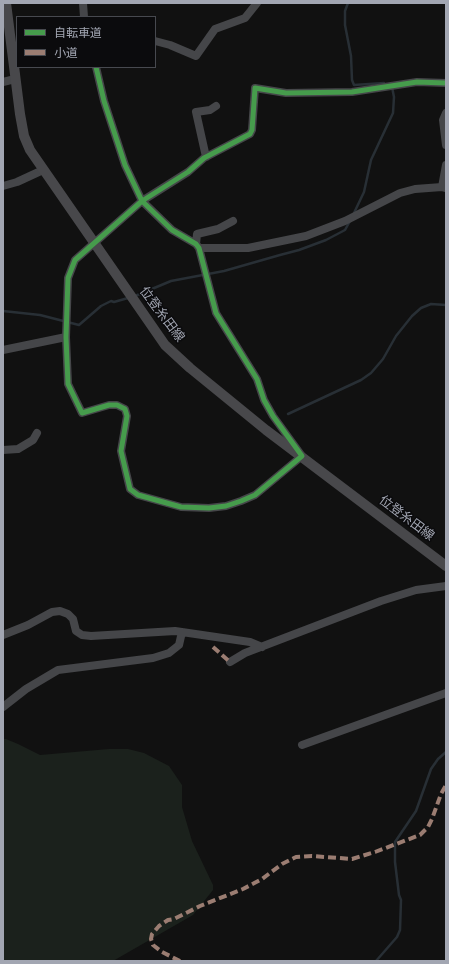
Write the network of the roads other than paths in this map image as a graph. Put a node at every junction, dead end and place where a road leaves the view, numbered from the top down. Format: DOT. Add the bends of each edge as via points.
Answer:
graph roads {
  1 [pos="6,3"];
  2 [pos="83,3"];
  3 [pos="257,3"];
  4 [pos="84,16"];
  5 [pos="156,42"];
  6 [pos="96,68"];
  7 [pos="15,79"];
  8 [pos="3,82"];
  9 [pos="446,83"];
  10 [pos="216,106"];
  11 [pos="446,113"];
  12 [pos="446,145"];
  13 [pos="206,157"];
  14 [pos="446,165"];
  15 [pos="43,170"];
  16 [pos="3,186"];
  17 [pos="444,188"];
  18 [pos="142,201"];
  19 [pos="233,221"];
  20 [pos="95,243"];
  21 [pos="198,246"];
  22 [pos="66,337"];
  23 [pos="3,350"];
  24 [pos="37,433"];
  25 [pos="3,450"];
  26 [pos="302,456"];
  27 [pos="446,566"];
  28 [pos="446,586"];
  29 [pos="182,632"];
  30 [pos="3,635"];
  31 [pos="262,647"];
  32 [pos="230,662"];
  33 [pos="446,693"];
  34 [pos="3,707"];
  35 [pos="302,745"];
  1 -- 7 [label="main road, 位登糸田線"];
  2 -- 4 [label="street"];
  3 -- 5 [label="street" via="245,18 215,28 196,56"];
  6 -- 18 [label="street" via="125,166"];
  7 -- 8 [label="street"];
  7 -- 15 [label="main road, 位登糸田線" via="24,136"];
  9 -- 13 [label="street" via="417,82 352,92 286,93 254,88 250,134"];
  10 -- 13 [label="street" via="210,110 196,112"];
  11 -- 12 [label="street" via="443,120"];
  13 -- 18 [label="street" via="188,172"];
  14 -- 17 [label="street"];
  15 -- 16 [label="street"];
  15 -- 20 [label="main road, 位登糸田線"];
  17 -- 21 [label="street" via="415,189 400,193 345,221 306,236 248,248"];
  18 -- 20 [label="street"];
  18 -- 21 [label="street" via="172,230"];
  19 -- 21 [label="street" via="218,229 197,234"];
  20 -- 22 [label="street" via="75,260 68,278"];
  20 -- 26 [label="main road, 位登糸田線" via="165,345 266,430"];
  21 -- 26 [label="street" via="216,313 257,379 273,416"];
  22 -- 23 [label="street"];
  22 -- 26 [label="street" via="68,384 82,413 109,405 125,409 127,416 121,451 130,489 138,495 181,507 226,506 255,495"];
  24 -- 25 [label="street" via="34,440 18,449"];
  26 -- 27 [label="main road, 位登糸田線"];
  28 -- 31 [label="street" via="416,590 388,599"];
  29 -- 30 [label="street" via="82,635 76,631 73,619 60,611 52,612"];
  29 -- 31 [label="street" via="250,642"];
  29 -- 34 [label="street" via="179,645 169,653 153,658 58,670 26,689"];
  31 -- 32 [label="street"];
  33 -- 35 [label="street"];
}
